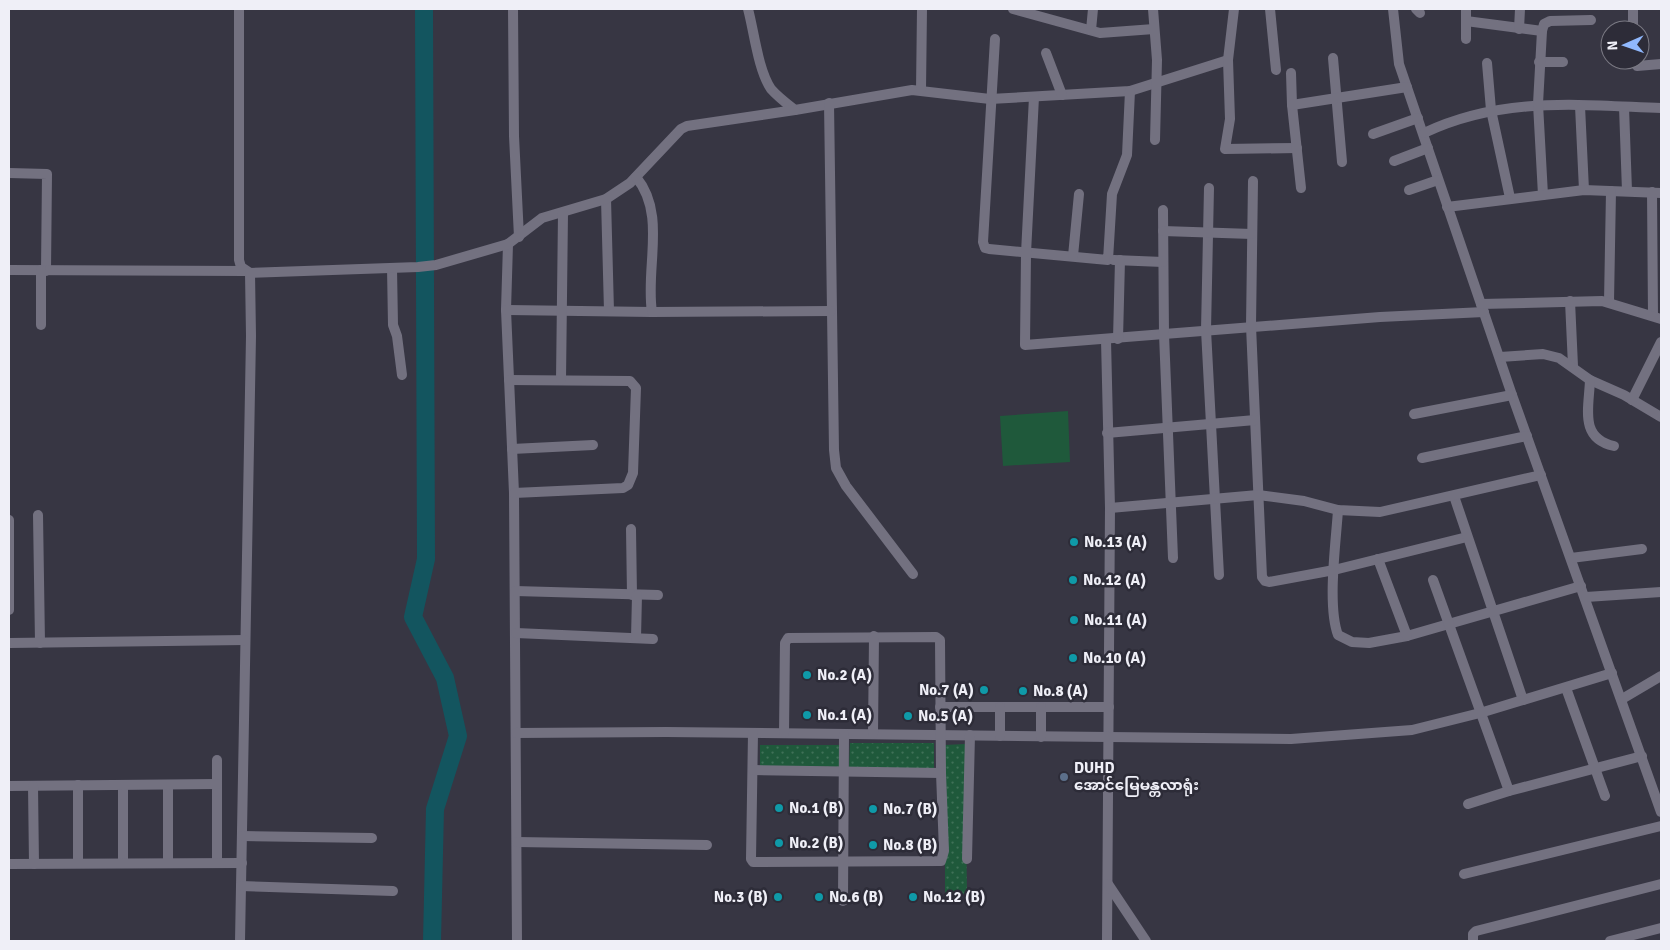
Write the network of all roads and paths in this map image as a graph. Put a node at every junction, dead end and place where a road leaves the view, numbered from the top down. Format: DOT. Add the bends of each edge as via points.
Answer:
graph roads {
  1 [pos="239,9"];
  2 [pos="513,9"];
  3 [pos="748,9"];
  4 [pos="922,9"];
  5 [pos="1013,9"];
  6 [pos="1093,9"];
  7 [pos="1153,9"];
  8 [pos="1234,9"];
  9 [pos="1270,9"];
  10 [pos="1276,9"];
  11 [pos="1393,9"];
  12 [pos="1466,9"];
  13 [pos="1520,9"];
  14 [pos="1591,20"];
  15 [pos="1466,21"];
  16 [pos="1154,29"];
  17 [pos="1519,29"];
  18 [pos="1090,30"];
  19 [pos="1542,31"];
  20 [pos="995,39"];
  21 [pos="1466,39"];
  22 [pos="1046,53"];
  23 [pos="1333,58"];
  24 [pos="1228,60"];
  25 [pos="1539,62"];
  26 [pos="1563,62"];
  27 [pos="1487,64"];
  28 [pos="1276,70"];
  29 [pos="1291,73"];
  30 [pos="1156,82"];
  31 [pos="1407,87"];
  32 [pos="921,90"];
  33 [pos="1130,91"];
  34 [pos="1062,95"];
  35 [pos="1034,97"];
  36 [pos="1336,98"];
  37 [pos="990,99"];
  38 [pos="829,103"];
  39 [pos="1538,104"];
  40 [pos="1292,105"];
  41 [pos="1580,106"];
  42 [pos="1624,107"];
  43 [pos="1661,108"];
  44 [pos="795,110"];
  45 [pos="1491,110"];
  46 [pos="1418,118"];
  47 [pos="1424,133"];
  48 [pos="1374,134"];
  49 [pos="1155,140"];
  50 [pos="1297,148"];
  51 [pos="1428,148"];
  52 [pos="1394,161"];
  53 [pos="1342,162"];
  54 [pos="9,173"];
  55 [pos="636,177"];
  56 [pos="1438,180"];
  57 [pos="1253,181"];
  58 [pos="1210,188"];
  59 [pos="1301,188"];
  60 [pos="1408,190"];
  61 [pos="1584,190"];
  62 [pos="1611,190"];
  63 [pos="1627,191"];
  64 [pos="1657,192"];
  65 [pos="1079,194"];
  66 [pos="1543,195"];
  67 [pos="1510,198"];
  68 [pos="606,199"];
  69 [pos="1447,207"];
  70 [pos="1163,210"];
  71 [pos="564,213"];
  72 [pos="1163,231"];
  73 [pos="1209,233"];
  74 [pos="1252,234"];
  75 [pos="519,237"];
  76 [pos="508,244"];
  77 [pos="1026,253"];
  78 [pos="1072,256"];
  79 [pos="1108,260"];
  80 [pos="1120,260"];
  81 [pos="1163,262"];
  82 [pos="392,268"];
  83 [pos="9,270"];
  84 [pos="43,271"];
  85 [pos="247,272"];
  86 [pos="1570,301"];
  87 [pos="1609,302"];
  88 [pos="1482,308"];
  89 [pos="506,310"];
  90 [pos="563,310"];
  91 [pos="831,310"];
  92 [pos="609,311"];
  93 [pos="652,312"];
  94 [pos="1657,317"];
  95 [pos="40,325"];
  96 [pos="1251,326"];
  97 [pos="1206,330"];
  98 [pos="1164,334"];
  99 [pos="1118,339"];
  100 [pos="1106,340"];
  101 [pos="1661,342"];
  102 [pos="1500,357"];
  103 [pos="1573,366"];
  104 [pos="402,374"];
  105 [pos="509,380"];
  106 [pos="562,380"];
  107 [pos="1590,380"];
  108 [pos="1512,395"];
  109 [pos="1632,400"];
  110 [pos="1414,414"];
  111 [pos="1661,416"];
  112 [pos="1255,420"];
  113 [pos="1211,423"];
  114 [pos="1168,428"];
  115 [pos="1107,433"];
  116 [pos="1526,436"];
  117 [pos="594,445"];
  118 [pos="1614,446"];
  119 [pos="512,449"];
  120 [pos="1422,458"];
  121 [pos="1541,476"];
  122 [pos="514,493"];
  123 [pos="1258,495"];
  124 [pos="1454,496"];
  125 [pos="1215,500"];
  126 [pos="1172,503"];
  127 [pos="1110,508"];
  128 [pos="1338,510"];
  129 [pos="38,515"];
  130 [pos="9,520"];
  131 [pos="631,529"];
  132 [pos="1467,537"];
  133 [pos="1642,549"];
  134 [pos="1174,558"];
  135 [pos="1571,558"];
  136 [pos="1378,559"];
  137 [pos="1334,570"];
  138 [pos="913,574"];
  139 [pos="1219,575"];
  140 [pos="1433,580"];
  141 [pos="1581,586"];
  142 [pos="515,591"];
  143 [pos="1661,592"];
  144 [pos="634,595"];
  145 [pos="658,595"];
  146 [pos="1586,597"];
  147 [pos="9,610"];
  148 [pos="1491,611"];
  149 [pos="1448,623"];
  150 [pos="516,633"];
  151 [pos="874,636"];
  152 [pos="1407,636"];
  153 [pos="636,638"];
  154 [pos="654,639"];
  155 [pos="245,640"];
  156 [pos="9,643"];
  157 [pos="40,643"];
  158 [pos="1612,673"];
  159 [pos="1661,676"];
  160 [pos="1566,688"];
  161 [pos="1622,699"];
  162 [pos="1523,700"];
  163 [pos="940,707"];
  164 [pos="1000,707"];
  165 [pos="1042,707"];
  166 [pos="1109,707"];
  167 [pos="1480,713"];
  168 [pos="516,733"];
  169 [pos="753,733"];
  170 [pos="784,733"];
  171 [pos="844,734"];
  172 [pos="873,734"];
  173 [pos="940,735"];
  174 [pos="970,735"];
  175 [pos="1000,736"];
  176 [pos="1041,737"];
  177 [pos="1109,737"];
  178 [pos="1642,756"];
  179 [pos="217,760"];
  180 [pos="1594,769"];
  181 [pos="752,770"];
  182 [pos="844,773"];
  183 [pos="941,773"];
  184 [pos="217,784"];
  185 [pos="78,785"];
  186 [pos="123,785"];
  187 [pos="168,785"];
  188 [pos="9,786"];
  189 [pos="32,786"];
  190 [pos="1508,791"];
  191 [pos="1605,796"];
  192 [pos="1468,804"];
  193 [pos="1661,812"];
  194 [pos="1661,826"];
  195 [pos="242,836"];
  196 [pos="372,838"];
  197 [pos="517,842"];
  198 [pos="707,845"];
  199 [pos="967,859"];
  200 [pos="842,862"];
  201 [pos="78,863"];
  202 [pos="123,863"];
  203 [pos="168,863"];
  204 [pos="217,863"];
  205 [pos="242,863"];
  206 [pos="9,864"];
  207 [pos="34,864"];
  208 [pos="1464,874"];
  209 [pos="1108,884"];
  210 [pos="1661,884"];
  211 [pos="241,886"];
  212 [pos="393,891"];
  213 [pos="843,901"];
  214 [pos="1661,928"];
  215 [pos="240,941"];
  216 [pos="517,941"];
  217 [pos="1107,941"];
  218 [pos="1146,941"];
  219 [pos="1473,941"];
  220 [pos="1610,941"];
  1 -- 85 [label="street" via="239,260"];
  2 -- 75 [label="street"];
  3 -- 44 [label="street" via="770,87"];
  4 -- 32 [label="street"];
  5 -- 18 [label="street"];
  6 -- 18 [label="street"];
  7 -- 16 [label="street"];
  8 -- 24 [label="street"];
  9 -- 10 [label="street"];
  9 -- 28 [label="street"];
  11 -- 31 [label="street" via="1399,64"];
  12 -- 15 [label="street"];
  13 -- 17 [label="street"];
  14 -- 19 [label="street" via="1550,21 1544,24"];
  15 -- 17 [label="street"];
  15 -- 21 [label="street"];
  16 -- 18 [label="street" via="1122,33"];
  16 -- 30 [label="street"];
  17 -- 19 [label="street"];
  19 -- 25 [label="street"];
  20 -- 37 [label="street"];
  22 -- 34 [label="street"];
  23 -- 36 [label="street"];
  24 -- 30 [label="street"];
  24 -- 50 [label="street" via="1230,119 1225,149"];
  25 -- 26 [label="street"];
  25 -- 39 [label="street"];
  27 -- 45 [label="street"];
  29 -- 40 [label="street"];
  30 -- 33 [label="street"];
  30 -- 49 [label="street"];
  31 -- 36 [label="street"];
  31 -- 46 [label="street"];
  32 -- 37 [label="street"];
  32 -- 38 [label="street"];
  33 -- 34 [label="street"];
  33 -- 79 [label="street" via="1127,154 1112,194"];
  34 -- 35 [label="street"];
  35 -- 37 [label="street"];
  35 -- 77 [label="street"];
  36 -- 40 [label="street"];
  36 -- 53 [label="street"];
  37 -- 77 [label="street" via="983,242 988,250"];
  38 -- 44 [label="street"];
  38 -- 91 [label="street"];
  39 -- 41 [label="street"];
  39 -- 45 [label="street"];
  39 -- 66 [label="street"];
  40 -- 50 [label="street"];
  41 -- 42 [label="street"];
  41 -- 61 [label="street"];
  42 -- 43 [label="street"];
  42 -- 63 [label="street"];
  44 -- 55 [label="street" via="687,126"];
  45 -- 47 [label="street"];
  45 -- 67 [label="street"];
  46 -- 47 [label="street"];
  46 -- 48 [label="street"];
  47 -- 51 [label="street"];
  50 -- 59 [label="street"];
  51 -- 52 [label="street"];
  51 -- 56 [label="street"];
  54 -- 84 [label="street" via="47,174"];
  55 -- 68 [label="street"];
  55 -- 93 [label="street" via="650,199 652,215"];
  56 -- 60 [label="street"];
  56 -- 69 [label="street"];
  57 -- 74 [label="street"];
  58 -- 73 [label="street"];
  61 -- 62 [label="street"];
  61 -- 66 [label="street"];
  62 -- 63 [label="street"];
  62 -- 87 [label="street"];
  63 -- 64 [label="street"];
  64 -- 94 [label="street"];
  65 -- 78 [label="street"];
  66 -- 67 [label="street"];
  67 -- 69 [label="street"];
  68 -- 71 [label="street"];
  68 -- 92 [label="street"];
  69 -- 88 [label="street"];
  70 -- 72 [label="street"];
  71 -- 75 [label="street" via="536,222"];
  71 -- 90 [label="street"];
  72 -- 73 [label="street"];
  72 -- 81 [label="street"];
  73 -- 74 [label="street"];
  73 -- 97 [label="street"];
  74 -- 96 [label="street"];
  75 -- 76 [label="street"];
  76 -- 82 [label="street" via="436,265"];
  76 -- 89 [label="street"];
  77 -- 78 [label="street"];
  77 -- 100 [label="street" via="1024,344"];
  78 -- 79 [label="street"];
  79 -- 80 [label="street"];
  80 -- 81 [label="street"];
  80 -- 99 [label="street"];
  81 -- 98 [label="street"];
  82 -- 85 [label="street"];
  82 -- 104 [label="street" via="393,325"];
  83 -- 84 [label="street"];
  84 -- 85 [label="street"];
  84 -- 95 [label="street"];
  85 -- 155 [label="street" via="250,399"];
  86 -- 87 [label="street"];
  86 -- 88 [label="street"];
  86 -- 103 [label="street"];
  87 -- 94 [label="street"];
  88 -- 96 [label="street"];
  88 -- 102 [label="street"];
  89 -- 90 [label="street"];
  89 -- 105 [label="street"];
  90 -- 92 [label="street"];
  90 -- 106 [label="street"];
  91 -- 93 [label="street"];
  91 -- 138 [label="street" via="836,468"];
  92 -- 93 [label="street"];
  96 -- 97 [label="street"];
  96 -- 112 [label="street"];
  97 -- 98 [label="street"];
  97 -- 113 [label="street"];
  98 -- 99 [label="street"];
  98 -- 114 [label="street"];
  99 -- 100 [label="street"];
  100 -- 115 [label="street"];
  101 -- 109 [label="street"];
  102 -- 103 [label="street" via="1543,354"];
  102 -- 108 [label="street"];
  103 -- 107 [label="street"];
  105 -- 106 [label="street"];
  105 -- 119 [label="street"];
  106 -- 122 [label="street" via="630,381 634,384 631,478 623,488"];
  107 -- 109 [label="street"];
  107 -- 118 [label="street" via="1592,434 1597,440"];
  108 -- 110 [label="street"];
  108 -- 116 [label="street"];
  109 -- 111 [label="street"];
  112 -- 113 [label="street"];
  112 -- 123 [label="street"];
  113 -- 114 [label="street"];
  113 -- 125 [label="street"];
  114 -- 115 [label="street"];
  114 -- 126 [label="street"];
  115 -- 127 [label="street"];
  116 -- 120 [label="street"];
  116 -- 121 [label="street"];
  117 -- 119 [label="street"];
  119 -- 122 [label="street"];
  121 -- 124 [label="street"];
  121 -- 135 [label="street"];
  122 -- 142 [label="street"];
  123 -- 125 [label="street"];
  123 -- 128 [label="street" via="1304,501"];
  123 -- 137 [label="street" via="1262,577 1265,581"];
  124 -- 128 [label="street" via="1384,511"];
  124 -- 132 [label="street"];
  125 -- 126 [label="street"];
  125 -- 139 [label="street"];
  126 -- 127 [label="street"];
  126 -- 134 [label="street"];
  127 -- 166 [label="street"];
  128 -- 137 [label="street"];
  129 -- 157 [label="street"];
  130 -- 147 [label="street"];
  131 -- 144 [label="street"];
  132 -- 136 [label="street"];
  132 -- 148 [label="street"];
  133 -- 135 [label="street"];
  135 -- 141 [label="street"];
  136 -- 137 [label="street"];
  136 -- 152 [label="street"];
  137 -- 152 [label="street" via="1338,635 1362,644"];
  140 -- 149 [label="street"];
  141 -- 146 [label="street"];
  141 -- 148 [label="street"];
  142 -- 144 [label="street"];
  142 -- 150 [label="street"];
  143 -- 146 [label="street"];
  144 -- 145 [label="street"];
  144 -- 153 [label="street"];
  146 -- 158 [label="street"];
  148 -- 149 [label="street"];
  148 -- 162 [label="street"];
  149 -- 152 [label="street"];
  149 -- 167 [label="street"];
  150 -- 153 [label="street"];
  150 -- 168 [label="street"];
  151 -- 163 [label="street" via="936,637 940,640"];
  151 -- 170 [label="street" via="788,638 785,643"];
  151 -- 172 [label="street"];
  153 -- 154 [label="street"];
  155 -- 157 [label="street"];
  155 -- 195 [label="street"];
  156 -- 157 [label="street"];
  158 -- 160 [label="street"];
  158 -- 161 [label="street"];
  159 -- 161 [label="street"];
  160 -- 162 [label="street"];
  160 -- 180 [label="street"];
  161 -- 178 [label="street"];
  162 -- 167 [label="street"];
  163 -- 164 [label="street"];
  163 -- 173 [label="street"];
  164 -- 165 [label="street"];
  164 -- 175 [label="street"];
  165 -- 166 [label="street"];
  165 -- 176 [label="street"];
  166 -- 177 [label="street"];
  167 -- 177 [label="street" via="1402,732 1291,740"];
  167 -- 190 [label="street"];
  168 -- 169 [label="street"];
  168 -- 197 [label="street"];
  169 -- 170 [label="street"];
  169 -- 181 [label="street"];
  170 -- 171 [label="street"];
  171 -- 172 [label="street"];
  171 -- 182 [label="street"];
  172 -- 173 [label="street"];
  173 -- 174 [label="street"];
  173 -- 183 [label="street"];
  174 -- 175 [label="street"];
  174 -- 199 [label="street"];
  175 -- 176 [label="street"];
  176 -- 177 [label="street"];
  177 -- 209 [label="street"];
  178 -- 180 [label="street"];
  178 -- 193 [label="street"];
  179 -- 184 [label="street"];
  180 -- 190 [label="street"];
  180 -- 191 [label="street"];
  181 -- 182 [label="street"];
  181 -- 200 [label="street" via="753,862"];
  182 -- 183 [label="street"];
  182 -- 200 [label="street"];
  183 -- 200 [label="street" via="944,851 941,861"];
  184 -- 187 [label="street"];
  184 -- 204 [label="street"];
  185 -- 186 [label="street"];
  185 -- 189 [label="street"];
  185 -- 201 [label="street"];
  186 -- 187 [label="street"];
  186 -- 202 [label="street"];
  187 -- 203 [label="street"];
  188 -- 189 [label="street"];
  189 -- 207 [label="street"];
  190 -- 192 [label="street"];
  194 -- 208 [label="street"];
  195 -- 196 [label="street"];
  195 -- 205 [label="street"];
  197 -- 198 [label="street"];
  197 -- 216 [label="street"];
  200 -- 213 [label="street"];
  201 -- 202 [label="street"];
  201 -- 207 [label="street"];
  202 -- 203 [label="street"];
  203 -- 204 [label="street"];
  204 -- 205 [label="street"];
  205 -- 211 [label="street"];
  206 -- 207 [label="street"];
  209 -- 217 [label="street"];
  209 -- 218 [label="street"];
  210 -- 219 [label="street" via="1476,931"];
  211 -- 212 [label="street"];
  211 -- 215 [label="street"];
  214 -- 220 [label="street"];
}
